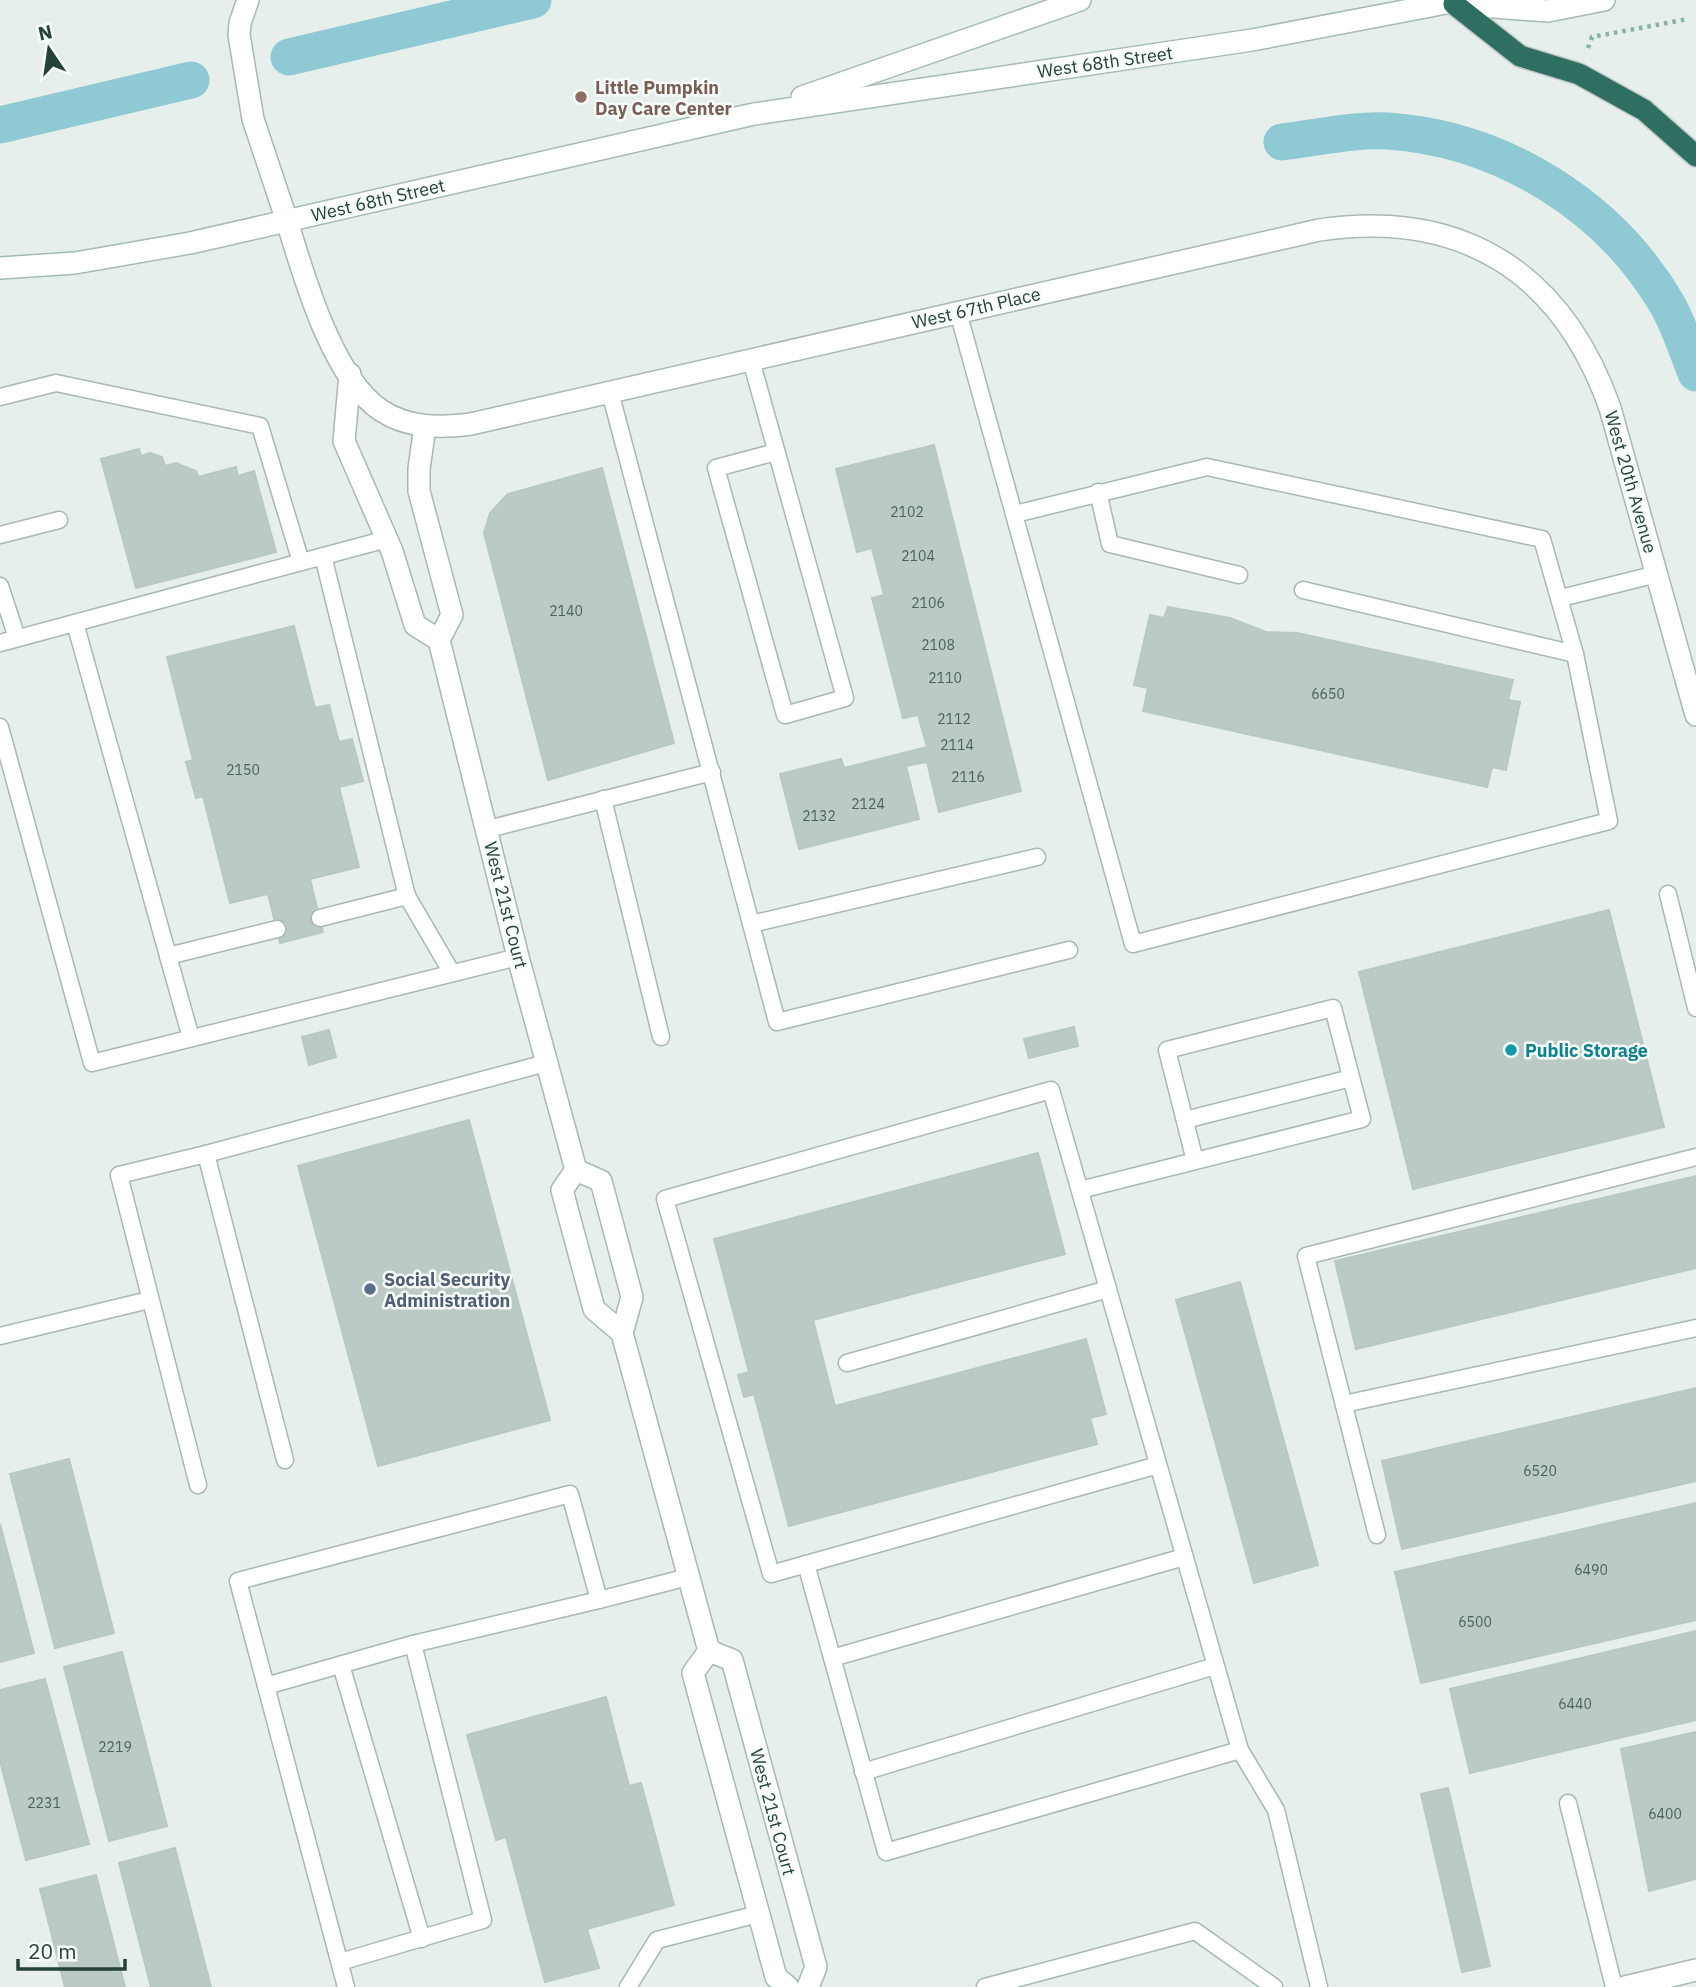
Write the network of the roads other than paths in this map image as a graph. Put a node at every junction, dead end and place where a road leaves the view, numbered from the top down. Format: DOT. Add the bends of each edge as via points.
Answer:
graph roads {
  1 [pos="1080,0"];
  2 [pos="1604,0"];
  3 [pos="1456,1"];
  4 [pos="243,2"];
  5 [pos="754,114"];
  6 [pos="1696,156"];
  7 [pos="287,221"];
  8 [pos="0,268"];
  9 [pos="1519,274"];
  10 [pos="958,313"];
  11 [pos="751,360"];
  12 [pos="350,374"];
  13 [pos="610,392"];
  14 [pos="0,397"];
  15 [pos="425,426"];
  16 [pos="776,452"];
  17 [pos="1098,492"];
  18 [pos="1015,514"];
  19 [pos="59,520"];
  20 [pos="0,535"];
  21 [pos="387,539"];
  22 [pos="323,556"];
  23 [pos="301,562"];
  24 [pos="1657,574"];
  25 [pos="1239,575"];
  26 [pos="0,586"];
  27 [pos="1303,590"];
  28 [pos="1561,598"];
  29 [pos="75,623"];
  30 [pos="18,638"];
  31 [pos="439,640"];
  32 [pos="0,643"];
  33 [pos="1575,654"];
  34 [pos="1696,715"];
  35 [pos="0,727"];
  36 [pos="712,772"];
  37 [pos="603,799"];
  38 [pos="488,829"];
  39 [pos="1037,857"];
  40 [pos="1668,894"];
  41 [pos="407,896"];
  42 [pos="320,918"];
  43 [pos="751,924"];
  44 [pos="277,929"];
  45 [pos="1069,950"];
  46 [pos="168,956"];
  47 [pos="518,957"];
  48 [pos="452,973"];
  49 [pos="1696,1008"];
  50 [pos="661,1037"];
  51 [pos="191,1038"];
  52 [pos="546,1063"];
  53 [pos="1351,1077"];
  54 [pos="1185,1119"];
  55 [pos="206,1153"];
  56 [pos="1696,1157"];
  57 [pos="1195,1161"];
  58 [pos="576,1170"];
  59 [pos="1080,1191"];
  60 [pos="1108,1289"];
  61 [pos="149,1300"];
  62 [pos="1696,1328"];
  63 [pos="622,1333"];
  64 [pos="0,1336"];
  65 [pos="847,1363"];
  66 [pos="1344,1404"];
  67 [pos="285,1460"];
  68 [pos="1158,1465"];
  69 [pos="198,1485"];
  70 [pos="1377,1535"];
  71 [pos="1184,1557"];
  72 [pos="806,1564"];
  73 [pos="688,1577"];
  74 [pos="599,1600"];
  75 [pos="413,1644"];
  76 [pos="709,1651"];
  77 [pos="832,1658"];
  78 [pos="341,1665"];
  79 [pos="1215,1665"];
  80 [pos="266,1686"];
  81 [pos="1240,1750"];
  82 [pos="863,1772"];
  83 [pos="1568,1803"];
  84 [pos="758,1914"];
  85 [pos="422,1939"];
  86 [pos="340,1962"];
  87 [pos="1696,1970"];
  88 [pos="1661,1983"];
  89 [pos="346,1987"];
  90 [pos="628,1987"];
  91 [pos="788,1987"];
  92 [pos="808,1987"];
  93 [pos="985,1987"];
  94 [pos="1274,1987"];
  95 [pos="1319,1987"];
  96 [pos="1614,1987"];
  97 [pos="1625,1987"];
  1 -- 5 [label="street, West 68th Street"];
  2 -- 3 [label="street, West 68th Street" via="1548,11"];
  3 -- 5 [label="street, West 68th Street" via="1252,40"];
  3 -- 6 [label="highway" via="1520,56 1579,74 1644,110"];
  4 -- 7 [label="street" via="239,35 251,109"];
  5 -- 7 [label="street, West 68th Street"];
  7 -- 8 [label="street, West 68th Street" via="122,256"];
  7 -- 12 [label="street" via="318,316"];
  9 -- 10 [label="street, West 67th Place" via="1448,236 1371,224 1285,236"];
  9 -- 24 [label="street, West 20th Avenue" via="1556,307 1592,361"];
  10 -- 11 [label="street, West 67th Place"];
  10 -- 18 [label="lane"];
  11 -- 13 [label="street, West 67th Place"];
  11 -- 16 [label="lane"];
  12 -- 15 [label="street" via="381,411"];
  12 -- 21 [label="street" via="344,441"];
  13 -- 15 [label="street, West 67th Place" via="471,425"];
  13 -- 36 [label="lane"];
  14 -- 23 [label="lane" via="56,383 260,426"];
  15 -- 31 [label="street" via="419,491 453,615"];
  16 -- 16 [label="lane" via="845,698 785,715 716,468"];
  17 -- 18 [label="lane"];
  17 -- 25 [label="lane" via="1110,544"];
  17 -- 28 [label="lane" via="1207,467 1542,539"];
  18 -- 33 [label="lane" via="1132,944 1609,821"];
  19 -- 20 [label="lane"];
  21 -- 22 [label="lane"];
  21 -- 31 [label="street" via="415,625"];
  22 -- 23 [label="lane"];
  22 -- 41 [label="lane"];
  23 -- 29 [label="lane"];
  24 -- 28 [label="lane"];
  24 -- 34 [label="street, West 20th Avenue"];
  26 -- 30 [label="lane"];
  27 -- 33 [label="lane"];
  28 -- 33 [label="lane"];
  29 -- 30 [label="lane"];
  29 -- 46 [label="lane"];
  30 -- 32 [label="lane"];
  31 -- 38 [label="street, West 21st Court"];
  35 -- 51 [label="lane" via="92,1063"];
  36 -- 37 [label="lane"];
  36 -- 43 [label="lane"];
  37 -- 38 [label="lane"];
  37 -- 50 [label="lane"];
  38 -- 47 [label="street, West 21st Court"];
  39 -- 43 [label="lane"];
  40 -- 49 [label="lane"];
  41 -- 42 [label="lane"];
  41 -- 48 [label="lane"];
  43 -- 45 [label="lane" via="777,1022"];
  44 -- 46 [label="lane"];
  46 -- 51 [label="lane"];
  47 -- 48 [label="lane"];
  47 -- 52 [label="street, West 21st Court"];
  48 -- 51 [label="lane"];
  52 -- 55 [label="lane"];
  52 -- 58 [label="street, West 21st Court"];
  53 -- 54 [label="lane"];
  53 -- 54 [label="lane" via="1333,1008 1167,1050"];
  53 -- 57 [label="lane" via="1362,1119"];
  54 -- 57 [label="lane"];
  55 -- 61 [label="lane" via="119,1175"];
  55 -- 67 [label="lane"];
  56 -- 66 [label="lane" via="1306,1256"];
  57 -- 59 [label="lane"];
  58 -- 63 [label="street" via="562,1190 594,1309"];
  58 -- 63 [label="street" via="601,1181 632,1297"];
  59 -- 60 [label="lane"];
  59 -- 72 [label="lane" via="1051,1090 665,1199 771,1574"];
  60 -- 65 [label="lane"];
  60 -- 68 [label="lane"];
  61 -- 64 [label="lane"];
  61 -- 69 [label="lane"];
  62 -- 66 [label="lane"];
  63 -- 73 [label="street"];
  66 -- 70 [label="lane"];
  68 -- 71 [label="lane"];
  68 -- 72 [label="lane"];
  71 -- 77 [label="lane"];
  71 -- 79 [label="lane"];
  72 -- 77 [label="lane"];
  73 -- 74 [label="lane"];
  73 -- 76 [label="street"];
  74 -- 75 [label="lane"];
  74 -- 80 [label="lane" via="570,1494 544,1500 238,1581"];
  75 -- 78 [label="lane"];
  75 -- 85 [label="lane" via="483,1920"];
  76 -- 84 [label="street" via="693,1673"];
  76 -- 92 [label="street, West 21st Court" via="732,1660 816,1967"];
  77 -- 82 [label="lane"];
  78 -- 80 [label="lane"];
  78 -- 85 [label="lane"];
  79 -- 81 [label="lane"];
  79 -- 82 [label="lane"];
  80 -- 86 [label="lane"];
  81 -- 82 [label="lane" via="886,1852"];
  81 -- 95 [label="lane" via="1276,1810"];
  83 -- 96 [label="lane"];
  84 -- 90 [label="lane" via="657,1940"];
  84 -- 91 [label="street" via="776,1977"];
  85 -- 86 [label="lane"];
  86 -- 89 [label="lane"];
  87 -- 88 [label="street"];
  88 -- 97 [label="street"];
  93 -- 94 [label="lane" via="1195,1931"];
}
